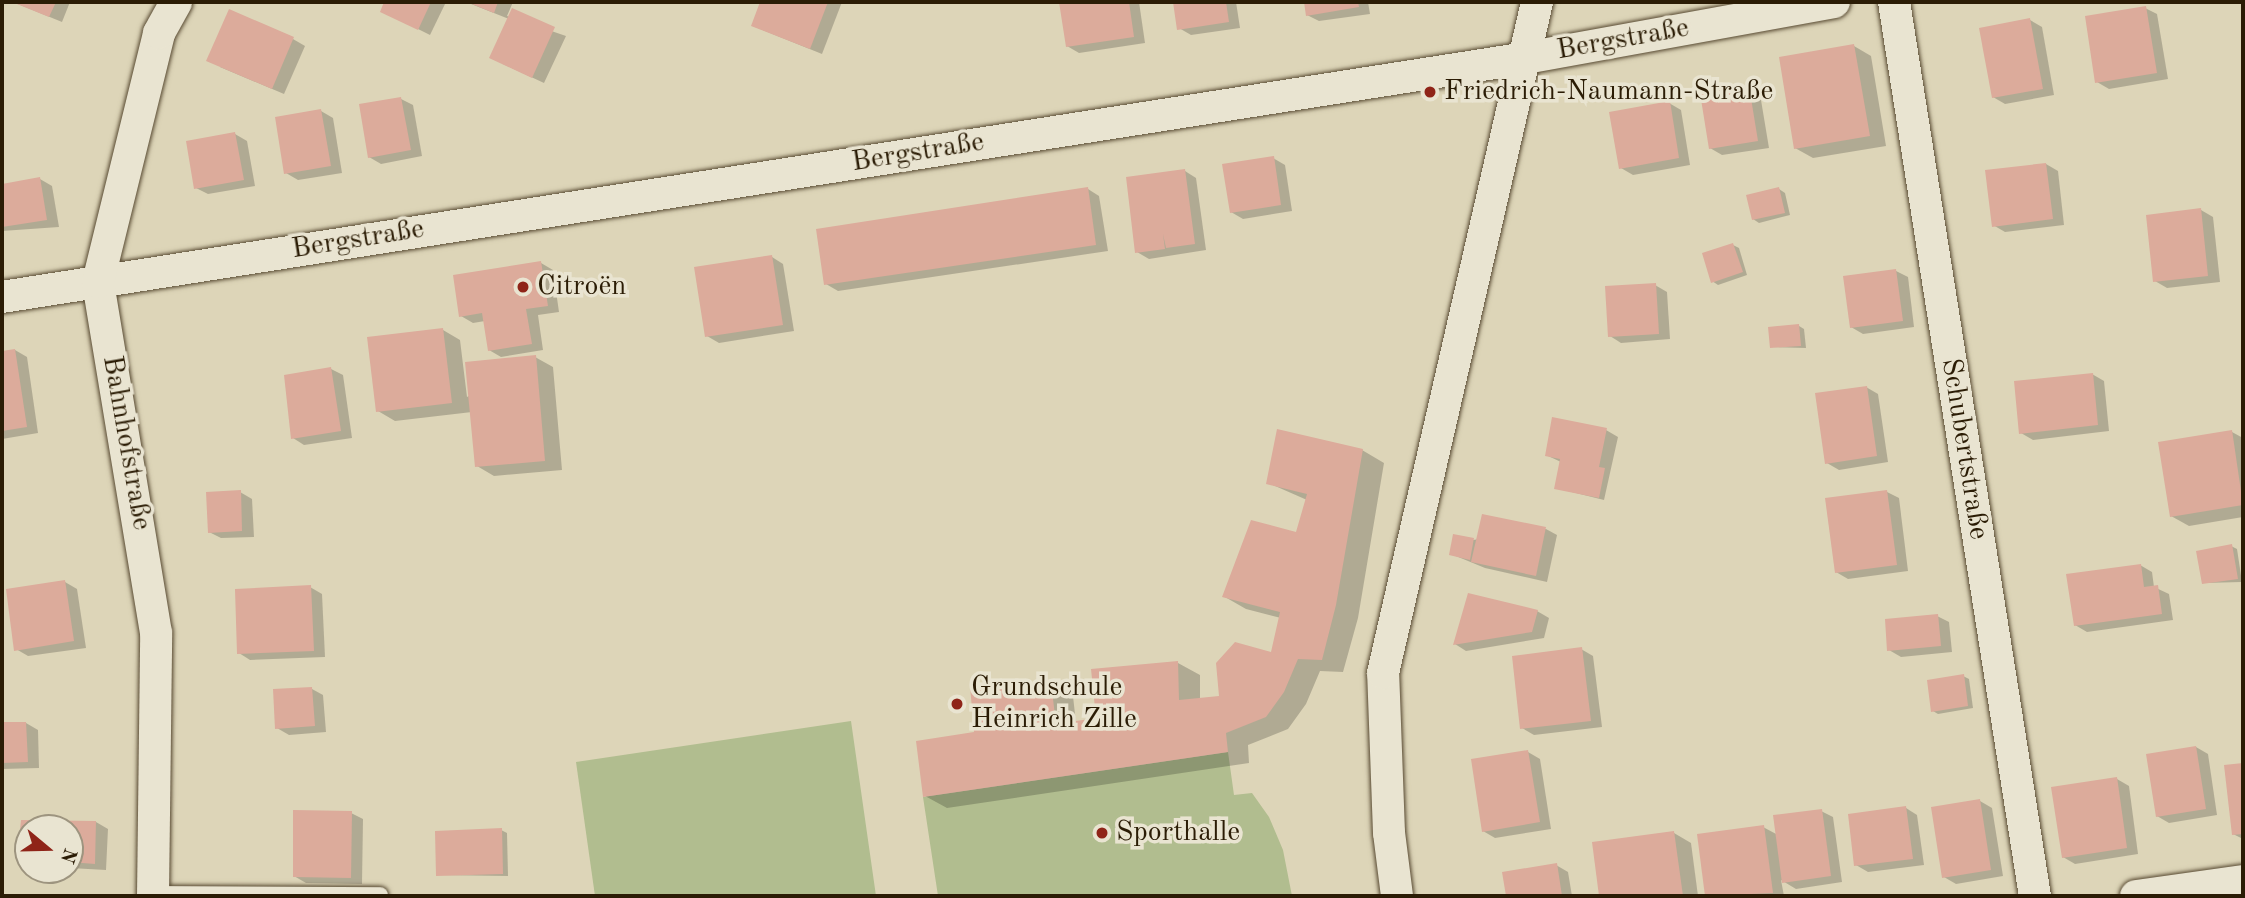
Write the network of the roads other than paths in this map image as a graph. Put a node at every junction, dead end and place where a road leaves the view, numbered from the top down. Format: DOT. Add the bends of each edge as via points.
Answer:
graph roads {
  1 [pos="176,2"];
  2 [pos="1537,2"];
  3 [pos="1834,2"];
  4 [pos="1894,2"];
  5 [pos="1526,58"];
  6 [pos="98,282"];
  7 [pos="2,297"];
  8 [pos="2243,881"];
  9 [pos="153,895"];
  10 [pos="380,895"];
  11 [pos="1397,896"];
  12 [pos="2035,896"];
  13 [pos="2136,896"];
  1 -- 6 [label="street, Bahnhofstraße" via="159,33"];
  2 -- 5 [label="street"];
  3 -- 5 [label="street, Bergstraße"];
  4 -- 12 [label="street, Schubertstraße"];
  5 -- 6 [label="street, Bergstraße"];
  5 -- 11 [label="street" via="1383,674 1389,833"];
  6 -- 7 [label="street, Bergstraße"];
  6 -- 9 [label="street, Bahnhofstraße" via="156,633"];
  8 -- 13 [label="street"];
  9 -- 10 [label="lane"];
}
